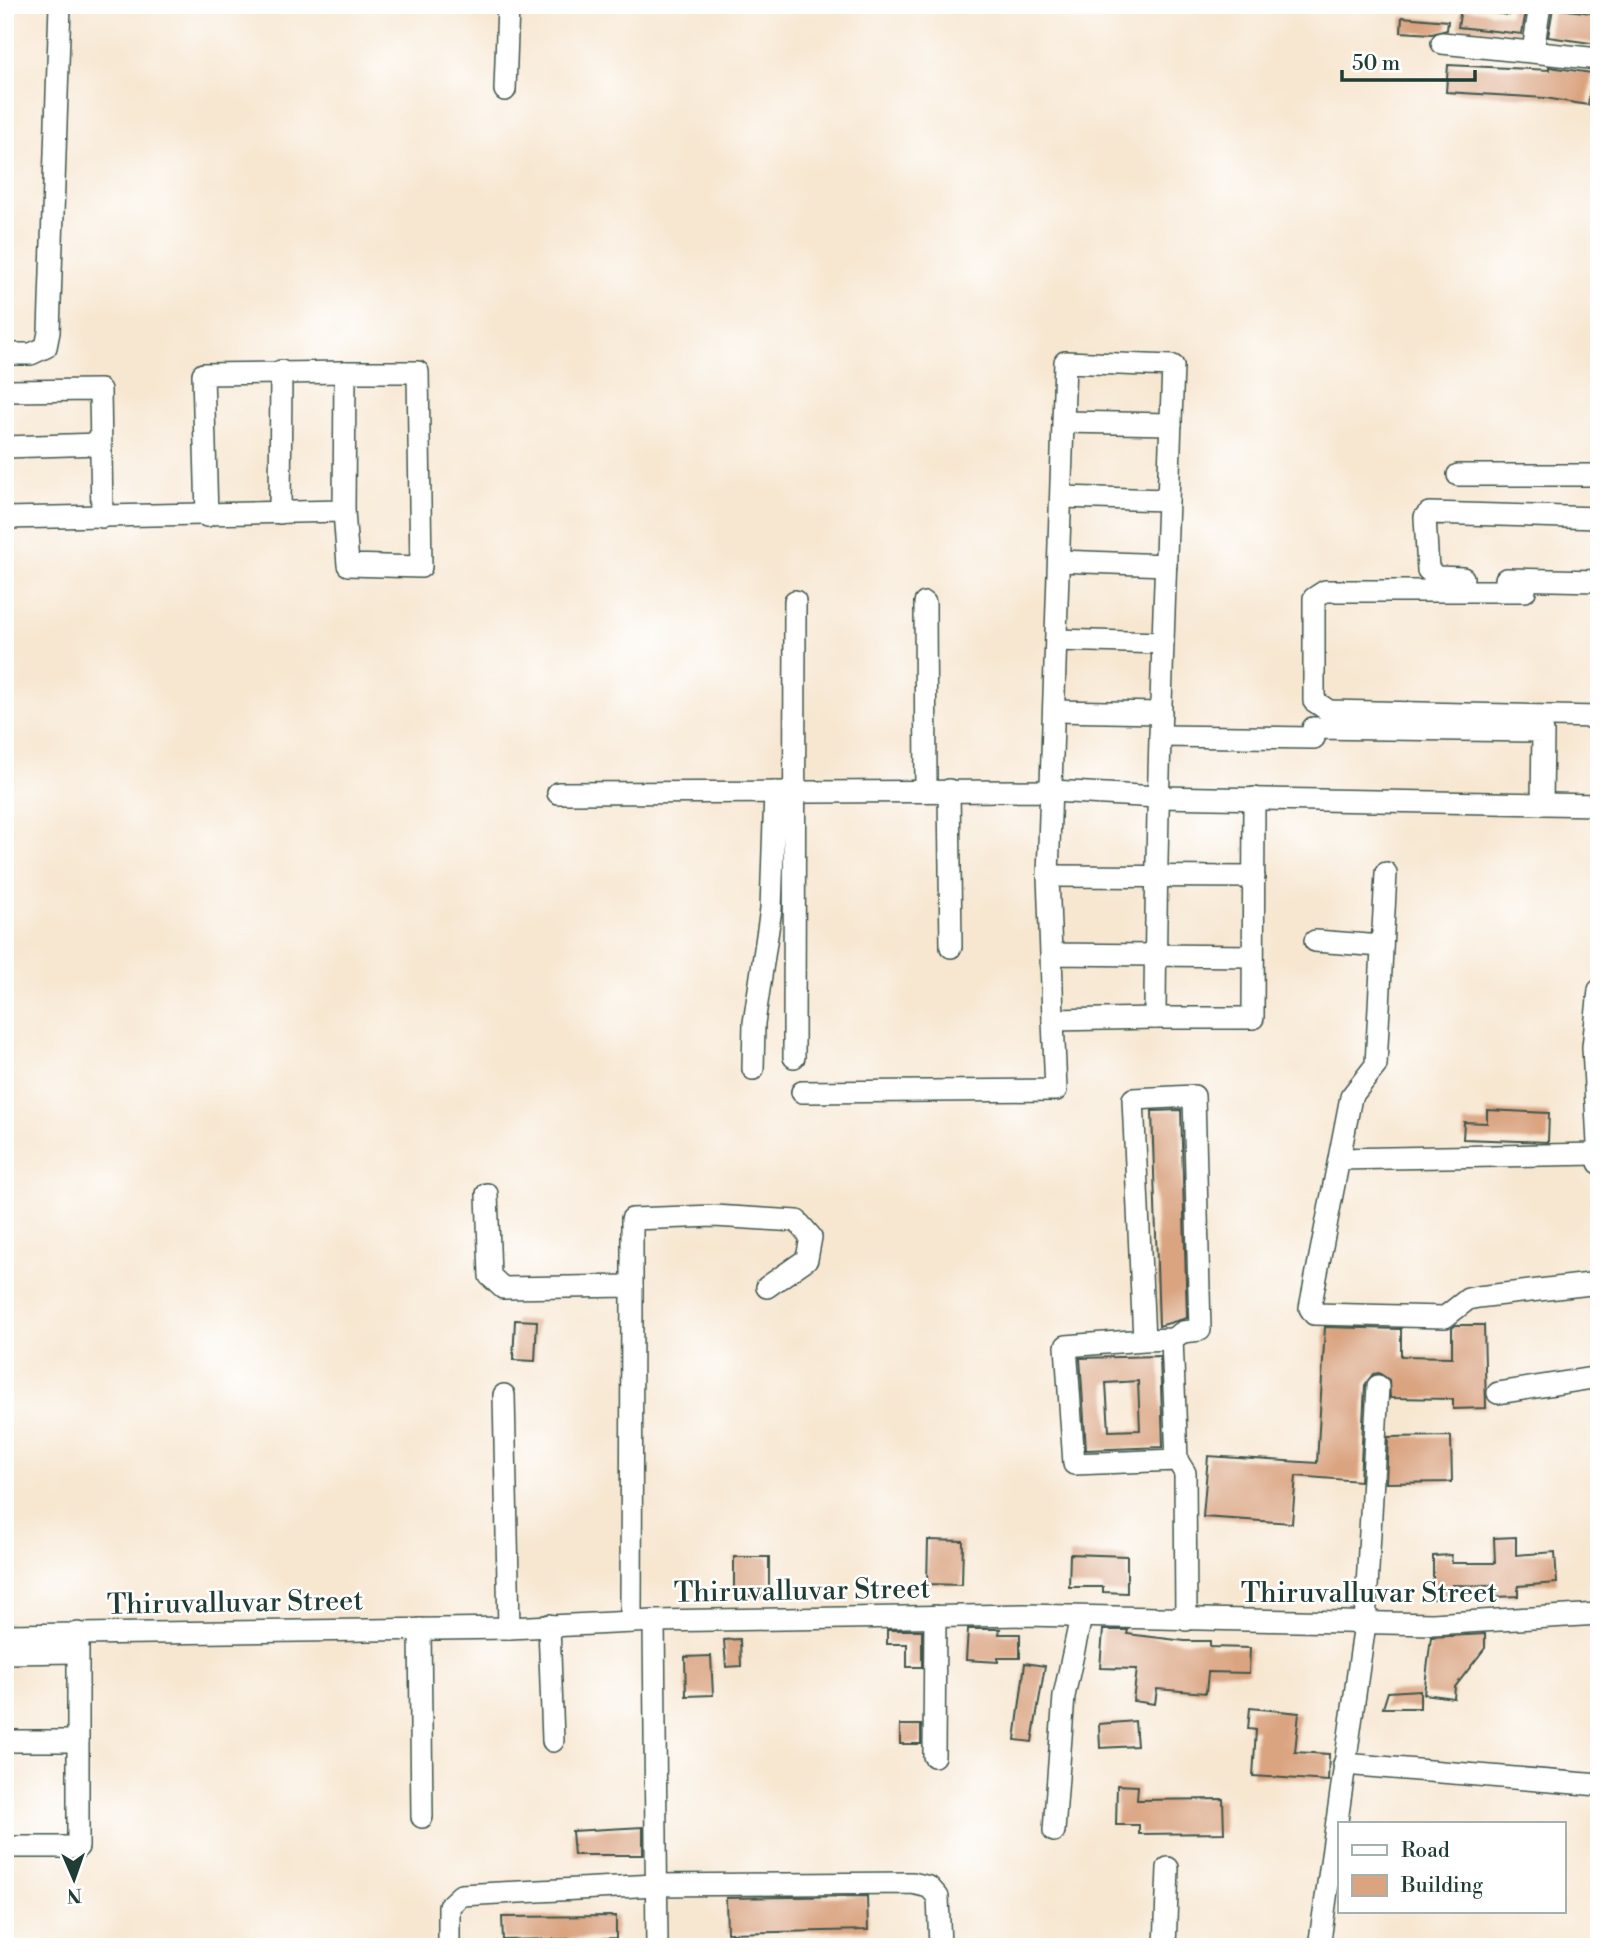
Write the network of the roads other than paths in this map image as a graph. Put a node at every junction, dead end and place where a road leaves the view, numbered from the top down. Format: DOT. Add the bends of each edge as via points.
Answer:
graph roads {
  1 [pos="60,5"];
  2 [pos="508,5"];
  3 [pos="1540,5"];
  4 [pos="1443,43"];
  5 [pos="1533,51"];
  6 [pos="1599,59"];
  7 [pos="505,90"];
  8 [pos="5,354"];
  9 [pos="281,371"];
  10 [pos="345,372"];
  11 [pos="5,391"];
  12 [pos="1063,422"];
  13 [pos="1171,424"];
  14 [pos="100,444"];
  15 [pos="5,447"];
  16 [pos="1458,475"];
  17 [pos="1599,475"];
  18 [pos="1061,497"];
  19 [pos="1168,500"];
  20 [pos="344,511"];
  21 [pos="280,513"];
  22 [pos="207,516"];
  23 [pos="102,517"];
  24 [pos="5,518"];
  25 [pos="1599,518"];
  26 [pos="1059,561"];
  27 [pos="1166,565"];
  28 [pos="1599,581"];
  29 [pos="1525,591"];
  30 [pos="795,601"];
  31 [pos="925,603"];
  32 [pos="1056,640"];
  33 [pos="1163,643"];
  34 [pos="1054,711"];
  35 [pos="1161,713"];
  36 [pos="1599,717"];
  37 [pos="1160,736"];
  38 [pos="926,790"];
  39 [pos="949,790"];
  40 [pos="1052,791"];
  41 [pos="784,792"];
  42 [pos="558,793"];
  43 [pos="1157,797"];
  44 [pos="1254,798"];
  45 [pos="1542,804"];
  46 [pos="1599,805"];
  47 [pos="1386,873"];
  48 [pos="1048,877"];
  49 [pos="1254,877"];
  50 [pos="1156,878"];
  51 [pos="1315,941"];
  52 [pos="1382,946"];
  53 [pos="951,947"];
  54 [pos="1051,954"];
  55 [pos="1155,956"];
  56 [pos="1253,956"];
  57 [pos="1599,990"];
  58 [pos="1155,1018"];
  59 [pos="1053,1020"];
  60 [pos="794,1057"];
  61 [pos="753,1069"];
  62 [pos="802,1092"];
  63 [pos="1339,1159"];
  64 [pos="1598,1159"];
  65 [pos="487,1194"];
  66 [pos="1599,1283"];
  67 [pos="632,1286"];
  68 [pos="767,1287"];
  69 [pos="1172,1339"];
  70 [pos="1144,1340"];
  71 [pos="1599,1377"];
  72 [pos="1378,1386"];
  73 [pos="1498,1393"];
  74 [pos="504,1395"];
  75 [pos="1177,1460"];
  76 [pos="1599,1614"];
  77 [pos="935,1616"];
  78 [pos="1081,1617"];
  79 [pos="1186,1619"];
  80 [pos="654,1621"];
  81 [pos="631,1622"];
  82 [pos="1365,1624"];
  83 [pos="549,1625"];
  84 [pos="509,1628"];
  85 [pos="420,1629"];
  86 [pos="5,1634"];
  87 [pos="78,1643"];
  88 [pos="5,1653"];
  89 [pos="5,1741"];
  90 [pos="78,1741"];
  91 [pos="553,1741"];
  92 [pos="934,1756"];
  93 [pos="1345,1764"];
  94 [pos="1599,1785"];
  95 [pos="422,1817"];
  96 [pos="1339,1822"];
  97 [pos="1054,1831"];
  98 [pos="1338,1834"];
  99 [pos="5,1847"];
  100 [pos="1168,1868"];
  101 [pos="1333,1884"];
  102 [pos="656,1885"];
  103 [pos="449,1947"];
  104 [pos="657,1947"];
  105 [pos="940,1947"];
  106 [pos="1165,1947"];
  107 [pos="1319,1947"];
  1 -- 8 [label="street" via="49,332 46,347 31,354"];
  2 -- 7 [label="street"];
  3 -- 5 [label="street"];
  4 -- 5 [label="street"];
  5 -- 6 [label="street"];
  9 -- 10 [label="street"];
  9 -- 21 [label="street"];
  9 -- 22 [label="street" via="203,374"];
  10 -- 20 [label="street"];
  10 -- 20 [label="street" via="418,372 421,566 348,565"];
  11 -- 14 [label="street" via="100,390"];
  12 -- 13 [label="street"];
  12 -- 13 [label="street" via="1065,362 1173,366"];
  12 -- 18 [label="street"];
  13 -- 19 [label="street"];
  14 -- 15 [label="street"];
  14 -- 23 [label="street"];
  16 -- 17 [label="street"];
  18 -- 19 [label="street"];
  18 -- 26 [label="street"];
  19 -- 27 [label="street"];
  20 -- 21 [label="street"];
  21 -- 22 [label="street"];
  22 -- 23 [label="street"];
  23 -- 24 [label="street"];
  25 -- 28 [label="street" via="1437,512 1425,517 1432,576"];
  26 -- 27 [label="street"];
  26 -- 32 [label="street"];
  27 -- 33 [label="street"];
  29 -- 36 [label="street" via="1318,594 1314,598 1314,701 1329,711"];
  30 -- 41 [label="street"];
  31 -- 38 [label="street"];
  32 -- 33 [label="street"];
  32 -- 34 [label="street"];
  33 -- 35 [label="street"];
  34 -- 35 [label="street"];
  34 -- 40 [label="street"];
  35 -- 37 [label="street"];
  37 -- 43 [label="street"];
  37 -- 45 [label="street" via="1314,738 1313,728 1543,732"];
  38 -- 39 [label="street"];
  38 -- 41 [label="street"];
  39 -- 40 [label="street"];
  39 -- 53 [label="street"];
  40 -- 43 [label="street"];
  40 -- 48 [label="street"];
  41 -- 42 [label="street"];
  41 -- 60 [label="street"];
  41 -- 61 [label="street" via="754,1023"];
  43 -- 44 [label="street"];
  43 -- 50 [label="street"];
  44 -- 45 [label="street"];
  44 -- 49 [label="street"];
  45 -- 46 [label="street"];
  47 -- 52 [label="street"];
  48 -- 50 [label="street"];
  48 -- 54 [label="street"];
  49 -- 50 [label="street"];
  49 -- 56 [label="street"];
  50 -- 55 [label="street"];
  51 -- 52 [label="street"];
  52 -- 63 [label="street" via="1376,1065 1351,1097"];
  54 -- 55 [label="street"];
  54 -- 59 [label="street"];
  55 -- 56 [label="street"];
  55 -- 58 [label="street"];
  56 -- 58 [label="street" via="1253,1018"];
  57 -- 64 [label="street" via="1593,1047"];
  58 -- 59 [label="street"];
  59 -- 62 [label="street" via="1056,1090"];
  63 -- 64 [label="street"];
  63 -- 66 [label="street" via="1310,1308 1314,1314 1445,1317 1468,1299"];
  65 -- 67 [label="street" via="490,1276 503,1288"];
  67 -- 68 [label="street" via="632,1219 715,1216 797,1221 811,1237 807,1259"];
  67 -- 81 [label="street"];
  69 -- 70 [label="street"];
  69 -- 70 [label="street" via="1200,1330 1194,1096 1133,1099"];
  69 -- 75 [label="street"];
  70 -- 75 [label="street" via="1066,1346 1074,1464"];
  71 -- 73 [label="street"];
  72 -- 82 [label="street"];
  74 -- 84 [label="street"];
  75 -- 79 [label="street" via="1185,1473"];
  76 -- 82 [label="street, Thiruvalluvar Street"];
  77 -- 78 [label="street, Thiruvalluvar Street"];
  77 -- 80 [label="street, Thiruvalluvar Street"];
  77 -- 92 [label="street"];
  78 -- 79 [label="street, Thiruvalluvar Street"];
  78 -- 97 [label="street" via="1064,1696"];
  79 -- 82 [label="street, Thiruvalluvar Street"];
  80 -- 81 [label="street, Thiruvalluvar Street"];
  80 -- 102 [label="street"];
  81 -- 83 [label="street, Thiruvalluvar Street"];
  82 -- 93 [label="street"];
  83 -- 84 [label="street, Thiruvalluvar Street"];
  83 -- 91 [label="street"];
  84 -- 85 [label="street, Thiruvalluvar Street"];
  85 -- 87 [label="street, Thiruvalluvar Street"];
  85 -- 95 [label="street"];
  86 -- 87 [label="street, Thiruvalluvar Street"];
  87 -- 88 [label="street"];
  87 -- 90 [label="street"];
  89 -- 90 [label="street"];
  90 -- 99 [label="street" via="78,1847"];
  93 -- 94 [label="street"];
  93 -- 96 [label="street"];
  98 -- 101 [label="street"];
  100 -- 106 [label="street"];
  101 -- 107 [label="street"];
  102 -- 103 [label="street" via="461,1895 449,1906"];
  102 -- 104 [label="street"];
  102 -- 105 [label="street" via="912,1883 929,1887 938,1897"];
}
